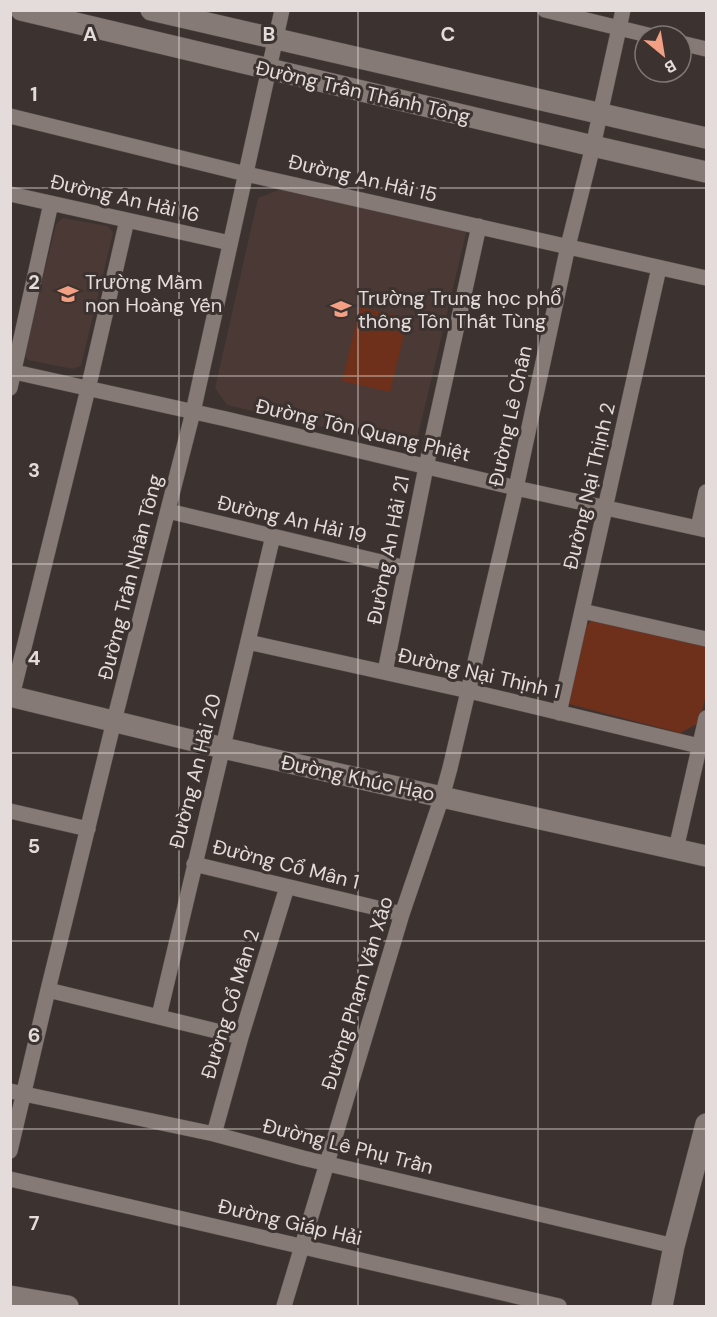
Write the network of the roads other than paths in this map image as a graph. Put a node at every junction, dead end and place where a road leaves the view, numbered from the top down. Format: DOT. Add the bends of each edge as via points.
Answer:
graph roads {
  1 [pos="21,10"];
  2 [pos="151,10"];
  3 [pos="282,10"];
  4 [pos="545,10"];
  5 [pos="623,10"];
  6 [pos="619,28"];
  7 [pos="633,31"];
  8 [pos="275,39"];
  9 [pos="269,69"];
  10 [pos="600,114"];
  11 [pos="10,116"];
  12 [pos="706,138"];
  13 [pos="593,146"];
  14 [pos="706,172"];
  15 [pos="246,174"];
  16 [pos="10,194"];
  17 [pos="51,203"];
  18 [pos="127,220"];
  19 [pos="479,226"];
  20 [pos="230,243"];
  21 [pos="568,246"];
  22 [pos="659,268"];
  23 [pos="706,278"];
  24 [pos="13,371"];
  25 [pos="10,388"];
  26 [pos="88,389"];
  27 [pos="193,412"];
  28 [pos="426,467"];
  29 [pos="516,488"];
  30 [pos="706,492"];
  31 [pos="606,508"];
  32 [pos="168,511"];
  33 [pos="702,529"];
  34 [pos="273,536"];
  35 [pos="406,568"];
  36 [pos="582,611"];
  37 [pos="706,639"];
  38 [pos="248,642"];
  39 [pos="384,672"];
  40 [pos="469,691"];
  41 [pos="11,696"];
  42 [pos="559,713"];
  43 [pos="706,718"];
  44 [pos="114,722"];
  45 [pos="699,746"];
  46 [pos="223,748"];
  47 [pos="442,796"];
  48 [pos="10,811"];
  49 [pos="88,829"];
  50 [pos="676,849"];
  51 [pos="706,856"];
  52 [pos="194,864"];
  53 [pos="287,887"];
  54 [pos="402,914"];
  55 [pos="48,990"];
  56 [pos="159,1016"];
  57 [pos="241,1037"];
  58 [pos="17,1092"];
  59 [pos="706,1124"];
  60 [pos="214,1134"];
  61 [pos="10,1151"];
  62 [pos="328,1163"];
  63 [pos="10,1179"];
  64 [pos="674,1246"];
  65 [pos="303,1247"];
  66 [pos="10,1296"];
  67 [pos="68,1306"];
  68 [pos="284,1306"];
  69 [pos="559,1306"];
  70 [pos="662,1306"];
  1 -- 9 [label="main road, Đường Trần Thánh Tông"];
  2 -- 8 [label="main road, Đường Trần Thánh Tông"];
  3 -- 8 [label="street, Đường Trần Nhân Tông"];
  4 -- 6 [label="street"];
  5 -- 6 [label="street, Đường Lê Chân"];
  6 -- 7 [label="street"];
  6 -- 10 [label="street, Đường Lê Chân"];
  8 -- 9 [label="street, Đường Trần Nhân Tông"];
  8 -- 10 [label="main road, Đường Trần Thánh Tông"];
  9 -- 13 [label="main road, Đường Trần Thánh Tông"];
  9 -- 15 [label="street, Đường Trần Nhân Tông"];
  10 -- 12 [label="main road, Đường Trần Thánh Tông"];
  10 -- 13 [label="street, Đường Lê Chân"];
  11 -- 15 [label="street, Đường An Hải 15"];
  13 -- 14 [label="main road, Đường Trần Thánh Tông"];
  13 -- 21 [label="street, Đường Lê Chân"];
  15 -- 19 [label="street, Đường An Hải 15"];
  15 -- 20 [label="street, Đường Trần Nhân Tông"];
  16 -- 17 [label="street, Đường An Hải 16"];
  17 -- 18 [label="street, Đường An Hải 16"];
  17 -- 24 [label="street"];
  18 -- 20 [label="street, Đường An Hải 16"];
  18 -- 26 [label="street"];
  19 -- 21 [label="street, Đường An Hải 15"];
  19 -- 28 [label="street, Đường An Hải 21"];
  20 -- 27 [label="street, Đường Trần Nhân Tông"];
  21 -- 22 [label="street, Đường An Hải 15"];
  21 -- 29 [label="street, Đường Lê Chân"];
  22 -- 23 [label="street, Đường An Hải 15"];
  22 -- 31 [label="street, Đường Nại Thịnh 2"];
  24 -- 25 [label="street"];
  24 -- 26 [label="street, Đường Tôn Quang Phiệt"];
  26 -- 27 [label="street, Đường Tôn Quang Phiệt"];
  26 -- 41 [label="street"];
  27 -- 28 [label="street, Đường Tôn Quang Phiệt"];
  27 -- 32 [label="street, Đường Trần Nhân Tông"];
  28 -- 29 [label="street, Đường Tôn Quang Phiệt"];
  28 -- 35 [label="street, Đường An Hải 21"];
  29 -- 31 [label="street, Đường Tôn Quang Phiệt"];
  29 -- 40 [label="street, Đường Lê Chân"];
  30 -- 33 [label="street"];
  31 -- 33 [label="street, Đường Tôn Quang Phiệt"];
  31 -- 36 [label="street, Đường Nại Thịnh 2"];
  32 -- 34 [label="street, Đường An Hải 19"];
  32 -- 44 [label="street, Đường Trần Nhân Tông"];
  34 -- 35 [label="street, Đường An Hải 19"];
  34 -- 38 [label="street, Đường An Hải 20"];
  35 -- 39 [label="street, Đường An Hải 21"];
  36 -- 37 [label="street"];
  36 -- 42 [label="street, Đường Nại Thịnh 2"];
  38 -- 39 [label="street, Đường Nại Thịnh 1"];
  38 -- 46 [label="street, Đường An Hải 20"];
  39 -- 40 [label="street, Đường Nại Thịnh 1"];
  40 -- 42 [label="street, Đường Nại Thịnh 1"];
  40 -- 47 [label="street, Đường Phạm Văn Xảo"];
  41 -- 44 [label="main road, Đường Khúc Hạo"];
  42 -- 45 [label="street, Đường Nại Thịnh 1"];
  43 -- 45 [label="street"];
  44 -- 46 [label="main road, Đường Khúc Hạo"];
  44 -- 49 [label="street, Đường Trần Nhân Tông"];
  45 -- 50 [label="street"];
  46 -- 47 [label="main road, Đường Khúc Hạo"];
  46 -- 52 [label="street, Đường An Hải 20"];
  47 -- 50 [label="main road, Đường Khúc Hạo"];
  47 -- 54 [label="street, Đường Phạm Văn Xảo"];
  48 -- 49 [label="street"];
  49 -- 55 [label="street, Đường Trần Nhân Tông"];
  50 -- 51 [label="main road, Đường Khúc Hạo"];
  52 -- 53 [label="street, Đường Cổ Mân 1"];
  52 -- 56 [label="street, Đường An Hải 20"];
  53 -- 54 [label="street, Đường Cổ Mân 1"];
  53 -- 57 [label="street, Đường Cổ Mân 2"];
  54 -- 62 [label="street, Đường Phạm Văn Xảo"];
  55 -- 56 [label="street"];
  55 -- 58 [label="street, Đường Trần Nhân Tông"];
  56 -- 57 [label="street"];
  57 -- 60 [label="street, Đường Cổ Mân 2"];
  58 -- 60 [label="street, Đường Lê Phụ Trần"];
  58 -- 61 [label="street, Đường Trần Nhân Tông"];
  59 -- 64 [label="main road"];
  60 -- 62 [label="street, Đường Lê Phụ Trần"];
  62 -- 64 [label="street, Đường Lê Phụ Trần"];
  62 -- 65 [label="street, Đường Phạm Văn Xảo"];
  63 -- 65 [label="street, Đường Giáp Hải"];
  64 -- 70 [label="main road"];
  65 -- 68 [label="street, Đường Phạm Văn Xảo"];
  65 -- 69 [label="street, Đường Giáp Hải"];
  66 -- 67 [label="main road"];
}
